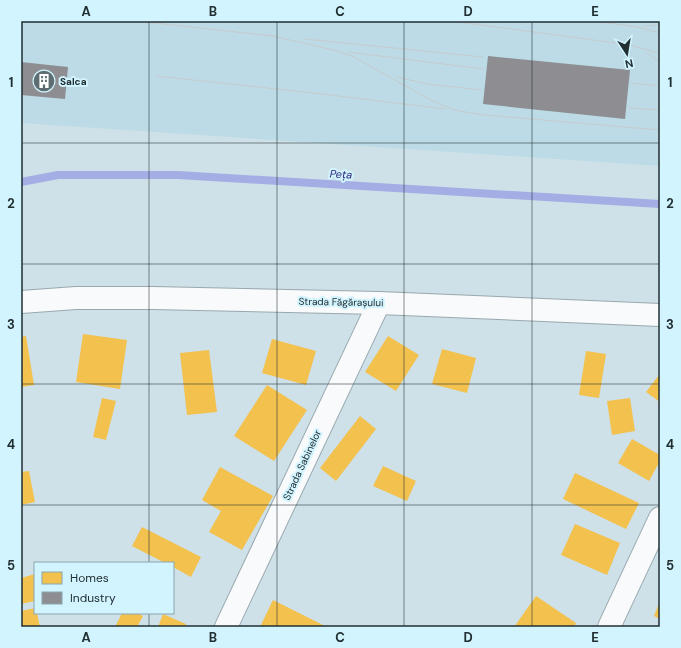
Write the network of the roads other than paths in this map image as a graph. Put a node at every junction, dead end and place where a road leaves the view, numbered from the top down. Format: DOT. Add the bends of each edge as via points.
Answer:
graph roads {
  1 [pos="21,302"];
  2 [pos="379,303"];
  3 [pos="660,314"];
  4 [pos="660,518"];
  5 [pos="226,627"];
  6 [pos="609,627"];
  1 -- 2 [label="street, Strada Făgărașului" via="92,298"];
  2 -- 3 [label="street, Strada Făgărașului"];
  2 -- 5 [label="street, Strada Sabinelor"];
  4 -- 6 [label="street"];
}
